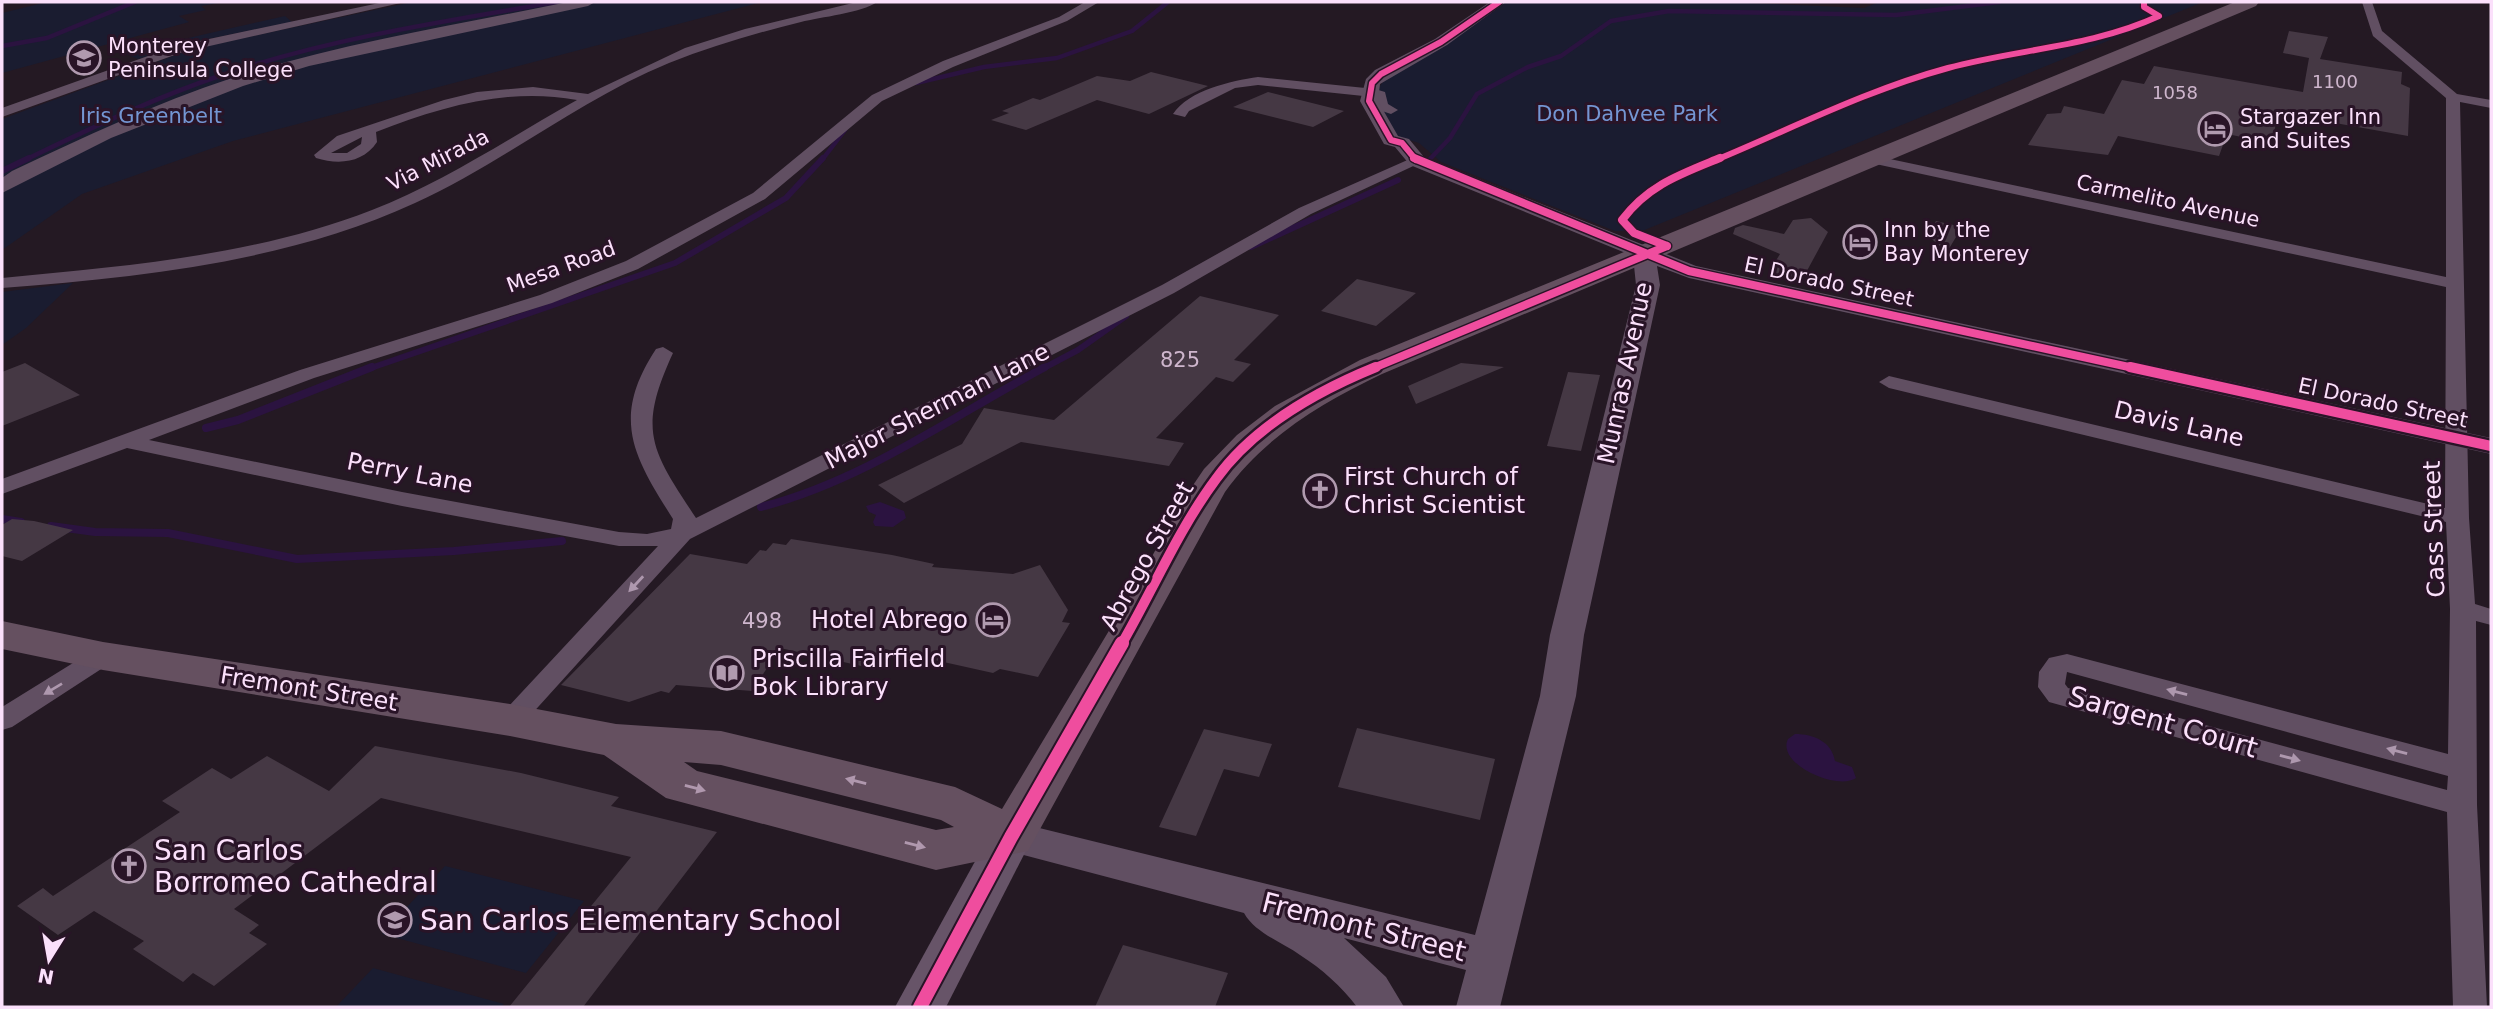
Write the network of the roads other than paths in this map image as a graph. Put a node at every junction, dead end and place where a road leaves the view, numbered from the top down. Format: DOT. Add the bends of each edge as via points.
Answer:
graph roads {
  1 [pos="399,2"];
  2 [pos="588,2"];
  3 [pos="871,2"];
  4 [pos="1093,2"];
  5 [pos="1499,2"];
  6 [pos="2250,2"];
  7 [pos="2367,2"];
  8 [pos="1389,73"];
  9 [pos="1369,92"];
  10 [pos="2453,97"];
  11 [pos="590,98"];
  12 [pos="2491,104"];
  13 [pos="1391,110"];
  14 [pos="2,113"];
  15 [pos="1180,114"];
  16 [pos="369,129"];
  17 [pos="1409,152"];
  18 [pos="1871,159"];
  19 [pos="2,187"];
  20 [pos="1644,256"];
  21 [pos="2,283"];
  22 [pos="2456,284"];
  23 [pos="663,353"];
  24 [pos="1889,382"];
  25 [pos="2459,440"];
  26 [pos="128,442"];
  27 [pos="2491,446"];
  28 [pos="2,487"];
  29 [pos="2457,518"];
  30 [pos="682,534"];
  31 [pos="2463,609"];
  32 [pos="2491,617"];
  33 [pos="2,635"];
  34 [pos="103,656"];
  35 [pos="2,720"];
  36 [pos="510,720"];
  37 [pos="2463,769"];
  38 [pos="2462,805"];
  39 [pos="1011,837"];
  40 [pos="1237,895"];
  41 [pos="1492,958"];
  42 [pos="920,1007"];
  43 [pos="1382,1007"];
  44 [pos="1478,1007"];
  45 [pos="2470,1007"];
  1 -- 14 [label="street" via="180,49"];
  2 -- 19 [label="street" via="306,62 237,82 104,134"];
  3 -- 11 [label="street, Via Mirada" via="692,51"];
  4 -- 26 [label="street, Mesa Road" via="877,98 759,195 632,265 546,299 307,374"];
  5 -- 8 [label="street"];
  6 -- 18 [label="main road, Munras Avenue"];
  7 -- 10 [label="street" via="2377,33"];
  8 -- 9 [label="street" via="1377,78"];
  8 -- 13 [label="street"];
  9 -- 13 [label="street" via="1380,95 1381,106"];
  9 -- 15 [label="street" via="1244,82 1184,108"];
  9 -- 17 [label="street, El Dorado Street" via="1373,110 1391,140"];
  10 -- 12 [label="street"];
  10 -- 22 [label="street, Cass Street"];
  11 -- 16 [label="street" via="544,90 508,91 420,111"];
  11 -- 21 [label="street, Via Mirada" via="442,185 352,222 210,257"];
  13 -- 17 [label="street"];
  17 -- 20 [label="street, El Dorado Street"];
  17 -- 30 [label="street, Major Sherman Lane" via="1168,289"];
  18 -- 20 [label="main road, Munras Avenue"];
  18 -- 22 [label="street, Carmelito Avenue"];
  20 -- 25 [label="street, El Dorado Street" via="1689,271"];
  20 -- 39 [label="main road, Abrego Street" via="1364,370 1310,398 1257,436 1217,477 1182,532"];
  20 -- 41 [label="street, Munras Avenue" via="1648,285 1567,635 1558,696"];
  22 -- 25 [label="street, Cass Street"];
  23 -- 30 [label="street" via="638,415 640,441 685,519"];
  24 -- 29 [label="street, Davis Lane"];
  25 -- 27 [label="street, El Dorado Street"];
  25 -- 29 [label="street, Cass Street"];
  26 -- 28 [label="street, Mesa Road"];
  26 -- 30 [label="street, Perry Lane" via="620,539 647,541"];
  29 -- 31 [label="street, Cass Street"];
  30 -- 36 [label="street, Major Sherman Lane, one-way"];
  31 -- 32 [label="street"];
  31 -- 37 [label="street, Cass Street"];
  33 -- 34 [label="main road, Fremont Street"];
  34 -- 35 [label="street, one-way"];
  34 -- 36 [label="main road, Fremont Street"];
  36 -- 39 [label="main road, Fremont Street" via="616,740 683,785 936,850"];
  37 -- 38 [label="street, Cass Street"];
  37 -- 38 [label="street, Sargent Court, one-way" via="2067,663 2058,664 2052,672 2051,688 2059,695"];
  38 -- 45 [label="street, Cass Street"];
  39 -- 40 [label="street, Fremont Street"];
  39 -- 42 [label="main road, Abrego Street"];
  40 -- 41 [label="street, Fremont Street"];
  40 -- 43 [label="street, Fremont Street" via="1326,947 1360,977"];
  41 -- 44 [label="street, Munras Avenue"];
}
